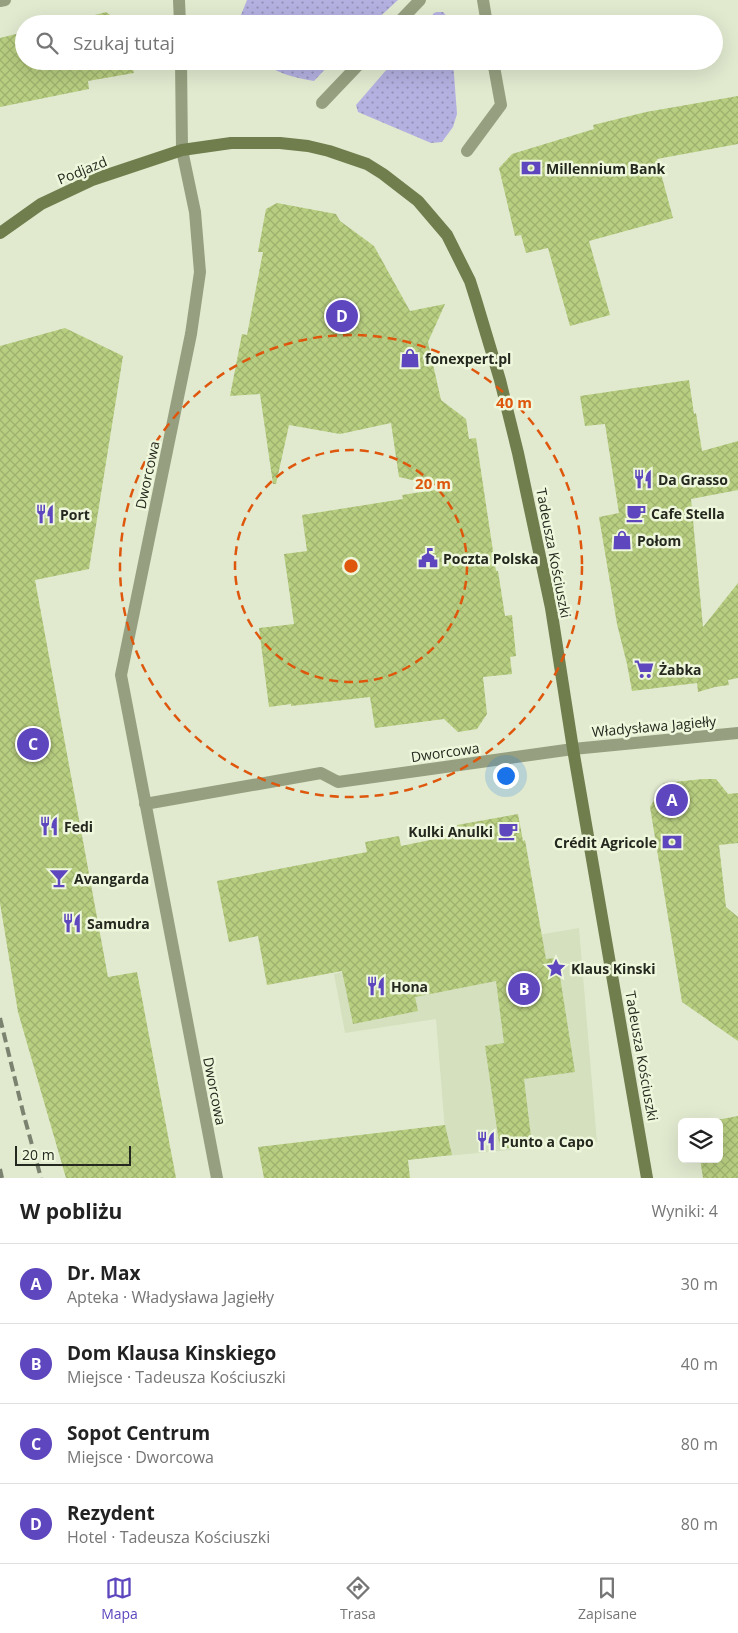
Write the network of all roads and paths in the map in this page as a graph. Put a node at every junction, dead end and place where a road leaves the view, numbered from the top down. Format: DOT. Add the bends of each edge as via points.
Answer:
graph roads {
  1 [pos="5,0"];
  2 [pos="179,0"];
  3 [pos="420,0"];
  4 [pos="483,0"];
  5 [pos="0,1"];
  6 [pos="180,15"];
  7 [pos="406,15"];
  8 [pos="486,15"];
  9 [pos="181,70"];
  10 [pos="354,70"];
  11 [pos="495,70"];
  12 [pos="322,104"];
  13 [pos="182,150"];
  14 [pos="467,151"];
  15 [pos="0,232"];
  16 [pos="738,733"];
  17 [pos="573,749"];
  18 [pos="145,804"];
  19 [pos="217,1178"];
  20 [pos="647,1178"];
  1 -- 5 [label="street"];
  2 -- 6 [label="street"];
  3 -- 7 [label="street"];
  4 -- 8 [label="street"];
  9 -- 13 [label="street, Dworcowa"];
  10 -- 12 [label="street"];
  11 -- 14 [label="street" via="501,105"];
  13 -- 15 [label="street, Podjazd" via="76,186 41,204"];
  13 -- 17 [label="street, Tadeusza Kościuszki" via="231,143 280,143 329,151 367,164 383,174 418,201 447,235 476,300 518,453 551,608"];
  13 -- 18 [label="street, Dworcowa" via="195,212 200,272 191,334 121,675"];
  16 -- 17 [label="street, Władysława Jagiełły"];
  17 -- 18 [label="street, Dworcowa" via="338,782 321,774"];
  17 -- 20 [label="street, Tadeusza Kościuszki"];
  18 -- 19 [label="street, Dworcowa"];
}
